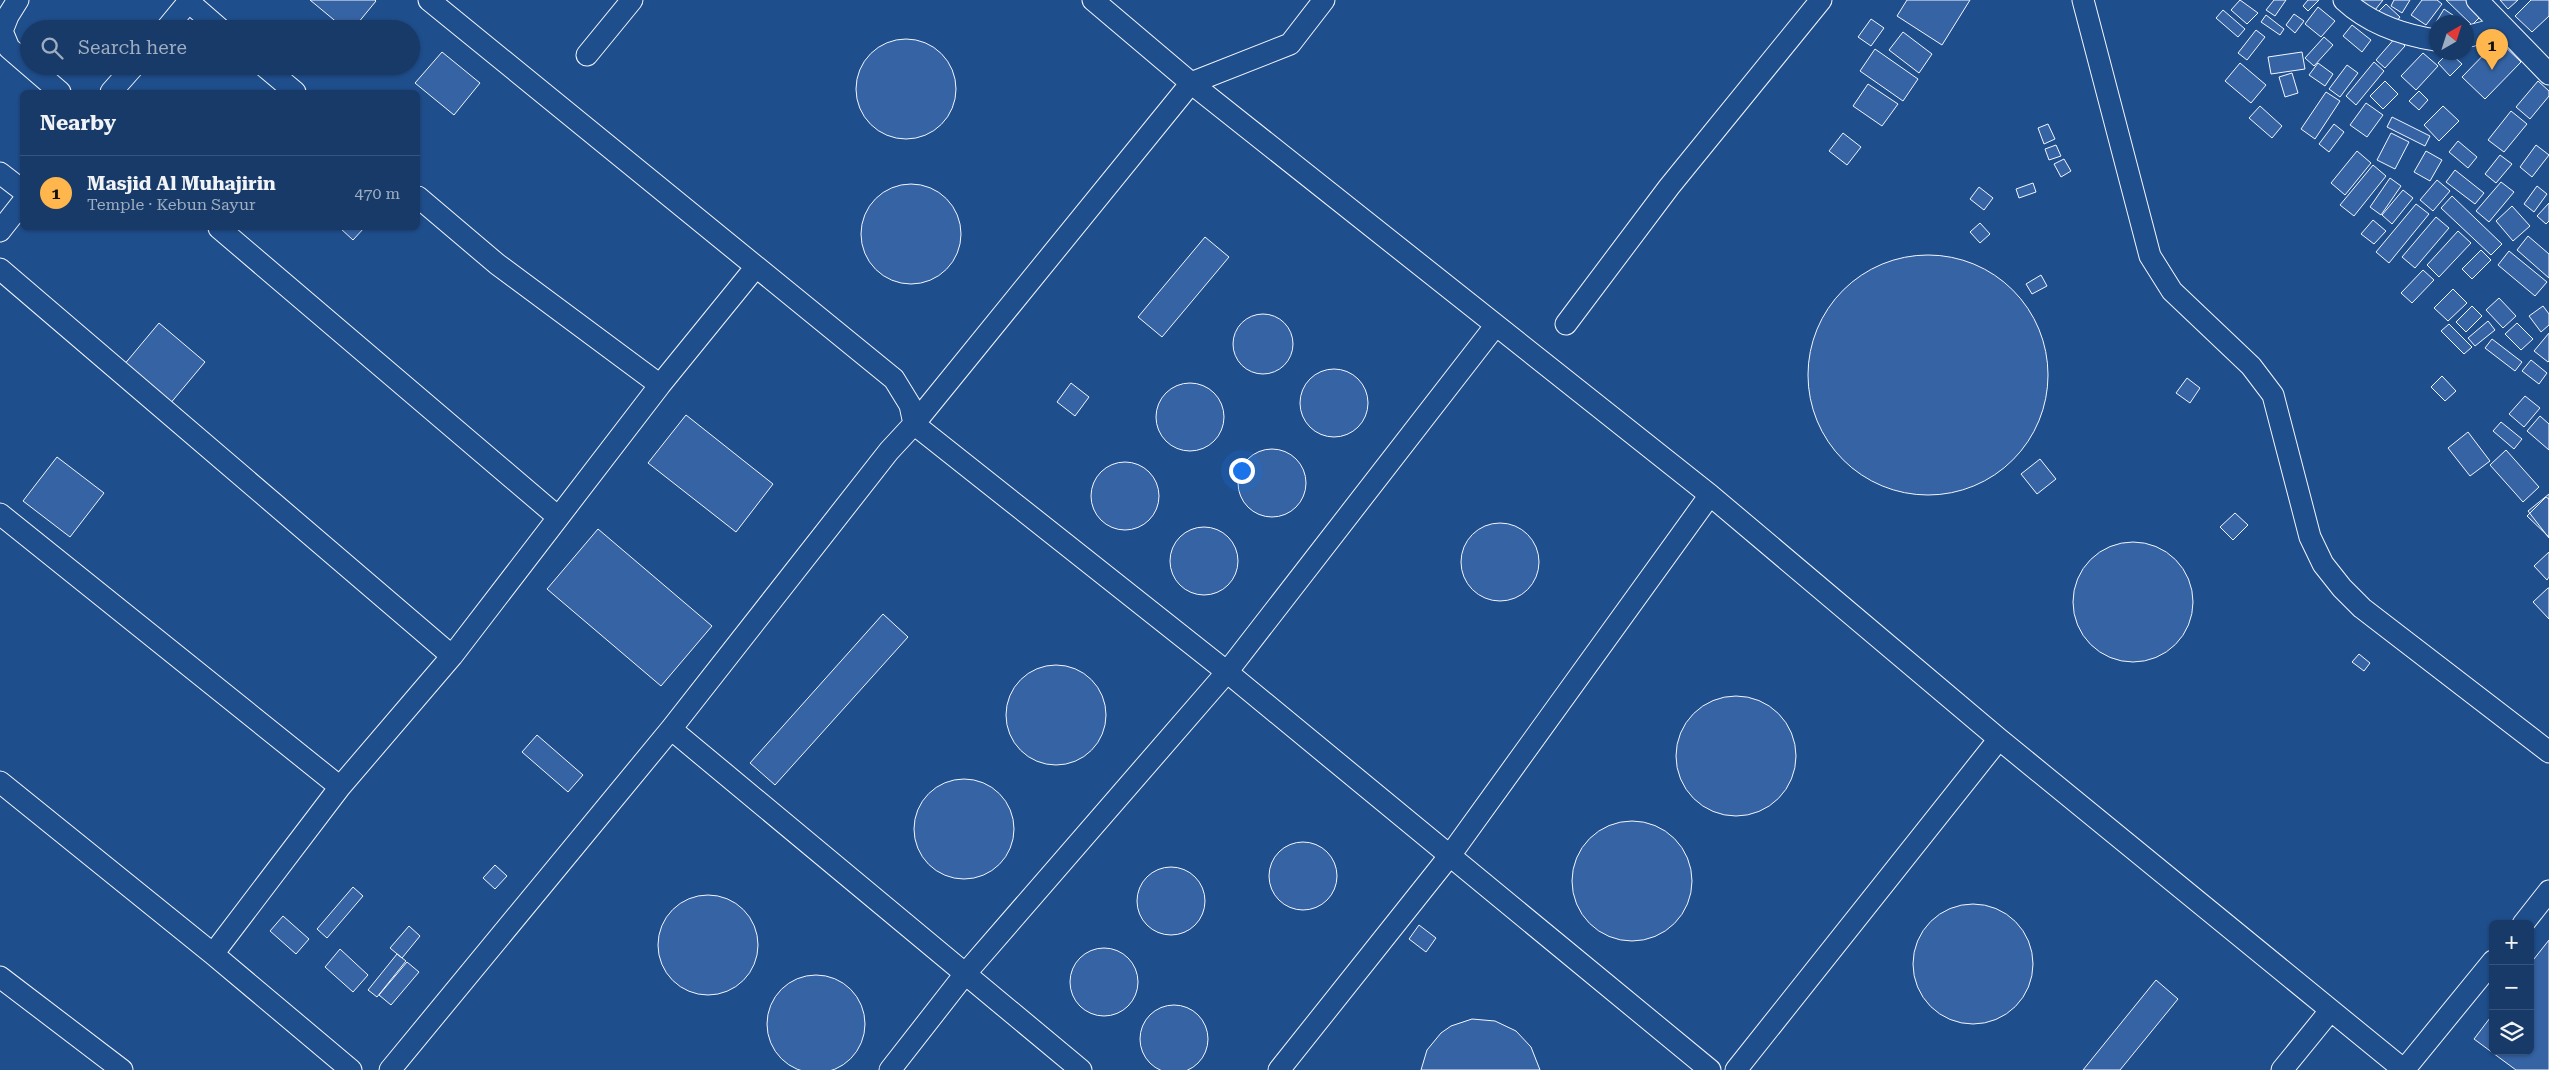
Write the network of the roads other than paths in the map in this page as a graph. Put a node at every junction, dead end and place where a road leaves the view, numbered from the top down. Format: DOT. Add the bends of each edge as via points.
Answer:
graph roads {
  1 [pos="18,0"];
  2 [pos="429,0"];
  3 [pos="632,0"];
  4 [pos="1093,0"];
  5 [pos="1324,0"];
  6 [pos="1821,0"];
  7 [pos="2083,0"];
  8 [pos="2344,0"];
  9 [pos="2477,0"];
  10 [pos="190,1"];
  11 [pos="174,20"];
  12 [pos="210,20"];
  13 [pos="2503,27"];
  14 [pos="2474,36"];
  15 [pos="2429,38"];
  16 [pos="587,55"];
  17 [pos="20,57"];
  18 [pos="2549,74"];
  19 [pos="40,75"];
  20 [pos="126,75"];
  21 [pos="275,75"];
  22 [pos="1191,83"];
  23 [pos="58,90"];
  24 [pos="113,90"];
  25 [pos="293,90"];
  26 [pos="0,173"];
  27 [pos="20,188"];
  28 [pos="420,199"];
  29 [pos="20,206"];
  30 [pos="221,230"];
  31 [pos="0,231"];
  32 [pos="755,268"];
  33 [pos="0,269"];
  34 [pos="1566,324"];
  35 [pos="1496,325"];
  36 [pos="660,385"];
  37 [pos="914,424"];
  38 [pos="1710,495"];
  39 [pos="0,514"];
  40 [pos="558,517"];
  41 [pos="452,656"];
  42 [pos="1227,672"];
  43 [pos="671,729"];
  44 [pos="1999,739"];
  45 [pos="2549,752"];
  46 [pos="0,782"];
  47 [pos="340,788"];
  48 [pos="1450,854"];
  49 [pos="2549,892"];
  50 [pos="2526,920"];
  51 [pos="213,954"];
  52 [pos="2490,965"];
  53 [pos="965,974"];
  54 [pos="0,977"];
  55 [pos="2330,1011"];
  56 [pos="122,1070"];
  57 [pos="350,1070"];
  58 [pos="390,1070"];
  59 [pos="890,1070"];
  60 [pos="1081,1070"];
  61 [pos="1279,1070"];
  62 [pos="1710,1070"];
  63 [pos="1736,1070"];
  64 [pos="2282,1070"];
  65 [pos="2404,1070"];
  1 -- 17 [label="street" via="2,31 9,48"];
  2 -- 32 [label="street"];
  3 -- 16 [label="street"];
  4 -- 22 [label="street"];
  5 -- 22 [label="street" via="1290,44"];
  6 -- 34 [label="street" via="1669,187"];
  7 -- 45 [label="street" via="2150,256 2172,291 2251,366 2273,395 2310,538 2323,564 2362,608"];
  8 -- 15 [label="street" via="2378,24"];
  9 -- 13 [label="street"];
  10 -- 11 [label="street"];
  10 -- 12 [label="street"];
  13 -- 14 [label="street"];
  13 -- 18 [label="street"];
  19 -- 23 [label="street"];
  20 -- 24 [label="street"];
  21 -- 25 [label="street"];
  22 -- 35 [label="street"];
  22 -- 37 [label="street"];
  26 -- 27 [label="street"];
  28 -- 36 [label="street" via="497,264"];
  29 -- 31 [label="street"];
  30 -- 40 [label="street"];
  32 -- 36 [label="street"];
  32 -- 37 [label="street" via="894,379 910,405"];
  33 -- 41 [label="street"];
  35 -- 38 [label="street"];
  35 -- 42 [label="street"];
  36 -- 40 [label="street"];
  37 -- 42 [label="street"];
  37 -- 43 [label="street" via="889,451"];
  38 -- 44 [label="street"];
  38 -- 48 [label="street"];
  39 -- 47 [label="street"];
  40 -- 41 [label="street"];
  41 -- 47 [label="street"];
  42 -- 48 [label="street"];
  42 -- 53 [label="street"];
  43 -- 53 [label="street"];
  43 -- 58 [label="street"];
  44 -- 55 [label="street"];
  44 -- 63 [label="street"];
  46 -- 51 [label="street"];
  47 -- 51 [label="street"];
  48 -- 61 [label="street"];
  48 -- 62 [label="street"];
  49 -- 50 [label="street"];
  51 -- 57 [label="street"];
  52 -- 65 [label="street"];
  53 -- 59 [label="street"];
  53 -- 60 [label="street"];
  54 -- 56 [label="street"];
  55 -- 64 [label="street"];
  55 -- 65 [label="street"];
}
